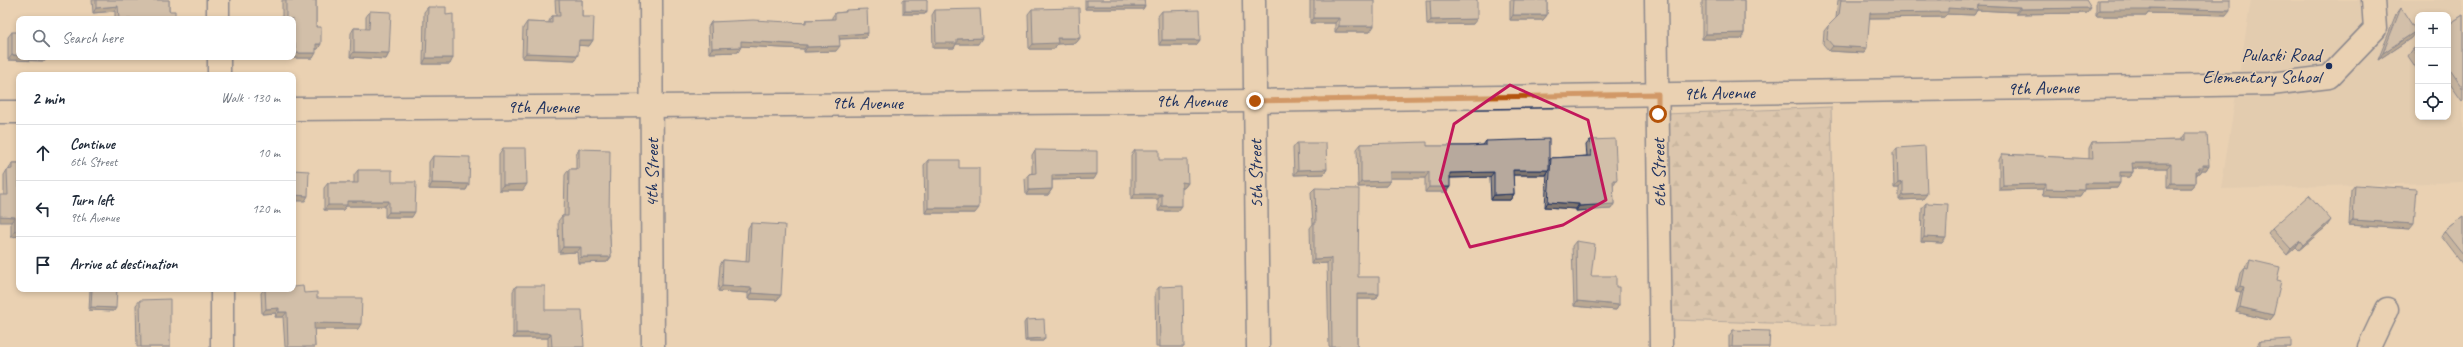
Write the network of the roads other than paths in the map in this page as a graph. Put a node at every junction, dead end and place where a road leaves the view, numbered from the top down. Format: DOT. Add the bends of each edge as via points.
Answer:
graph roads {
  1 [pos="218,0"];
  2 [pos="651,0"];
  3 [pos="1254,0"];
  4 [pos="1656,0"];
  5 [pos="2373,0"];
  6 [pos="218,16"];
  7 [pos="219,60"];
  8 [pos="219,72"];
  9 [pos="1658,94"];
  10 [pos="1255,101"];
  11 [pos="653,106"];
  12 [pos="296,109"];
  13 [pos="0,112"];
  14 [pos="16,112"];
  15 [pos="222,292"];
  16 [pos="2387,309"];
  17 [pos="222,347"];
  18 [pos="653,347"];
  19 [pos="1258,347"];
  20 [pos="1661,347"];
  21 [pos="2369,347"];
  1 -- 6 [label="street"];
  2 -- 11 [label="street, 4th Street"];
  3 -- 10 [label="street, 5th Street"];
  4 -- 9 [label="street, 6th Street"];
  5 -- 9 [label="street, 9th Avenue" via="2374,29 2329,77 2271,84"];
  7 -- 8 [label="street"];
  9 -- 10 [label="street, 9th Avenue"];
  9 -- 20 [label="street, 6th Street"];
  10 -- 11 [label="street, 9th Avenue"];
  10 -- 19 [label="street, 5th Street"];
  11 -- 12 [label="street, 9th Avenue"];
  11 -- 18 [label="street, 4th Street"];
  13 -- 14 [label="street"];
  15 -- 17 [label="street"];
  16 -- 21 [label="street"];
}
